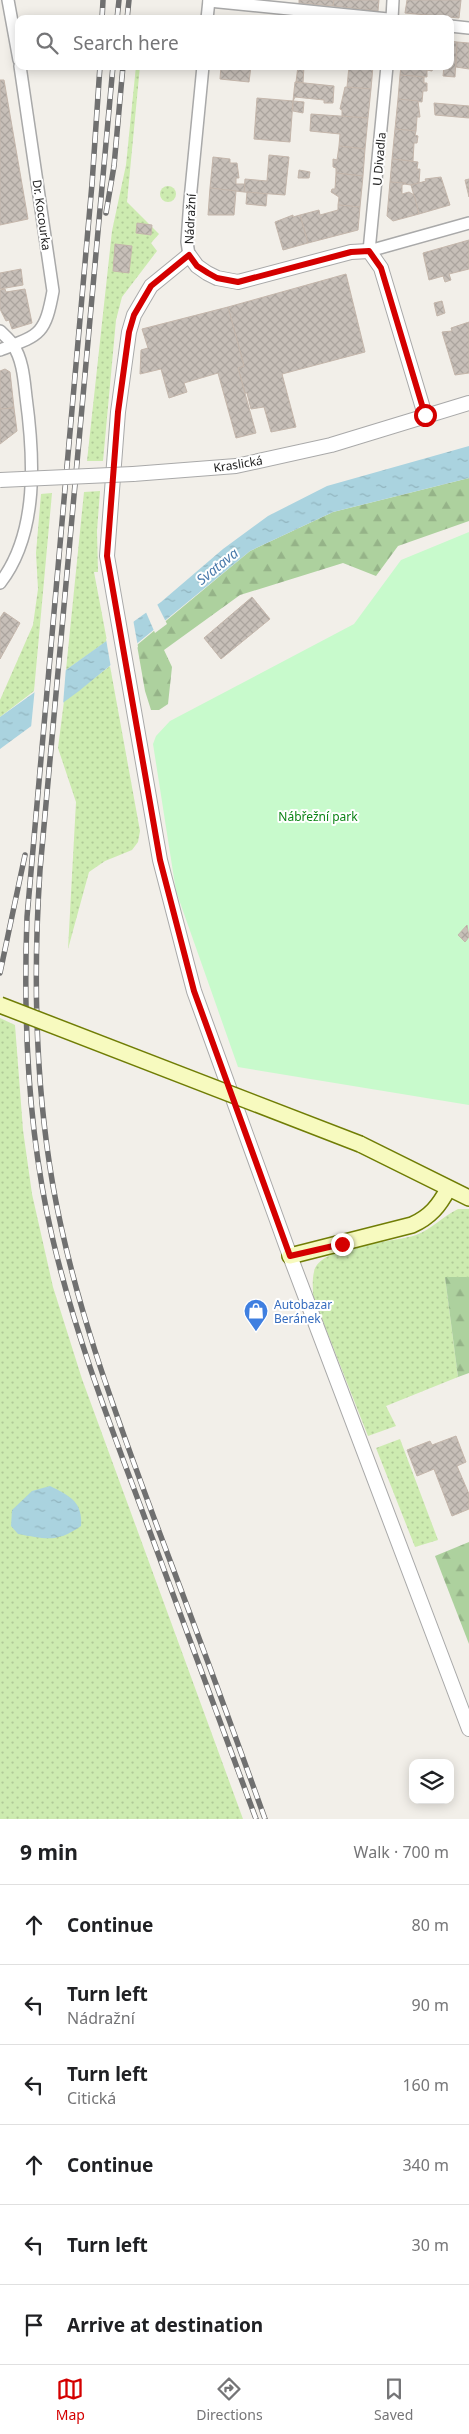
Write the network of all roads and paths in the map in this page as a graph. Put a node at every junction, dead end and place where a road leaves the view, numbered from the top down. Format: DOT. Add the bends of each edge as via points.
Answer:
graph roads {
  1 [pos="8,0"];
  2 [pos="393,0"];
  3 [pos="209,1"];
  4 [pos="207,15"];
  5 [pos="348,15"];
  6 [pos="392,15"];
  7 [pos="454,26"];
  8 [pos="469,28"];
  9 [pos="15,38"];
  10 [pos="21,70"];
  11 [pos="203,70"];
  12 [pos="387,70"];
  13 [pos="469,224"];
  14 [pos="369,251"];
  15 [pos="189,255"];
  16 [pos="0,331"];
  17 [pos="14,345"];
  18 [pos="0,350"];
  19 [pos="469,403"];
  20 [pos="425,415"];
  21 [pos="0,480"];
  22 [pos="0,583"];
  23 [pos="0,1005"];
  24 [pos="448,1189"];
  25 [pos="469,1198"];
  26 [pos="290,1256"];
  27 [pos="469,1729"];
  1 -- 9 [label="street"];
  2 -- 6 [label="street"];
  3 -- 4 [label="street"];
  3 -- 5 [label="street"];
  7 -- 8 [label="street"];
  10 -- 17 [label="street, Dr. Kocourka" via="53,291 42,329 34,337"];
  11 -- 15 [label="street, Nádražní" via="187,242"];
  12 -- 14 [label="street, U Divadla"];
  13 -- 14 [label="street, Nádražní"];
  14 -- 15 [label="street, Nádražní" via="351,252 238,282 217,278 197,266"];
  14 -- 20 [label="street" via="381,268"];
  15 -- 26 [label="street" via="151,286 134,315 129,332 118,412 107,556 160,860 194,991"];
  16 -- 17 [label="street"];
  17 -- 18 [label="street, Dr. Kocourka"];
  17 -- 22 [label="street" via="22,366 30,429 28,503 18,552"];
  19 -- 20 [label="street, Kraslická"];
  20 -- 21 [label="street, Kraslická, bridge" via="331,445 236,466"];
  23 -- 24 [label="main road, bridge" via="360,1144"];
  24 -- 25 [label="main road"];
  24 -- 26 [label="main road" via="437,1208 412,1225"];
  26 -- 27 [label="street"];
}
